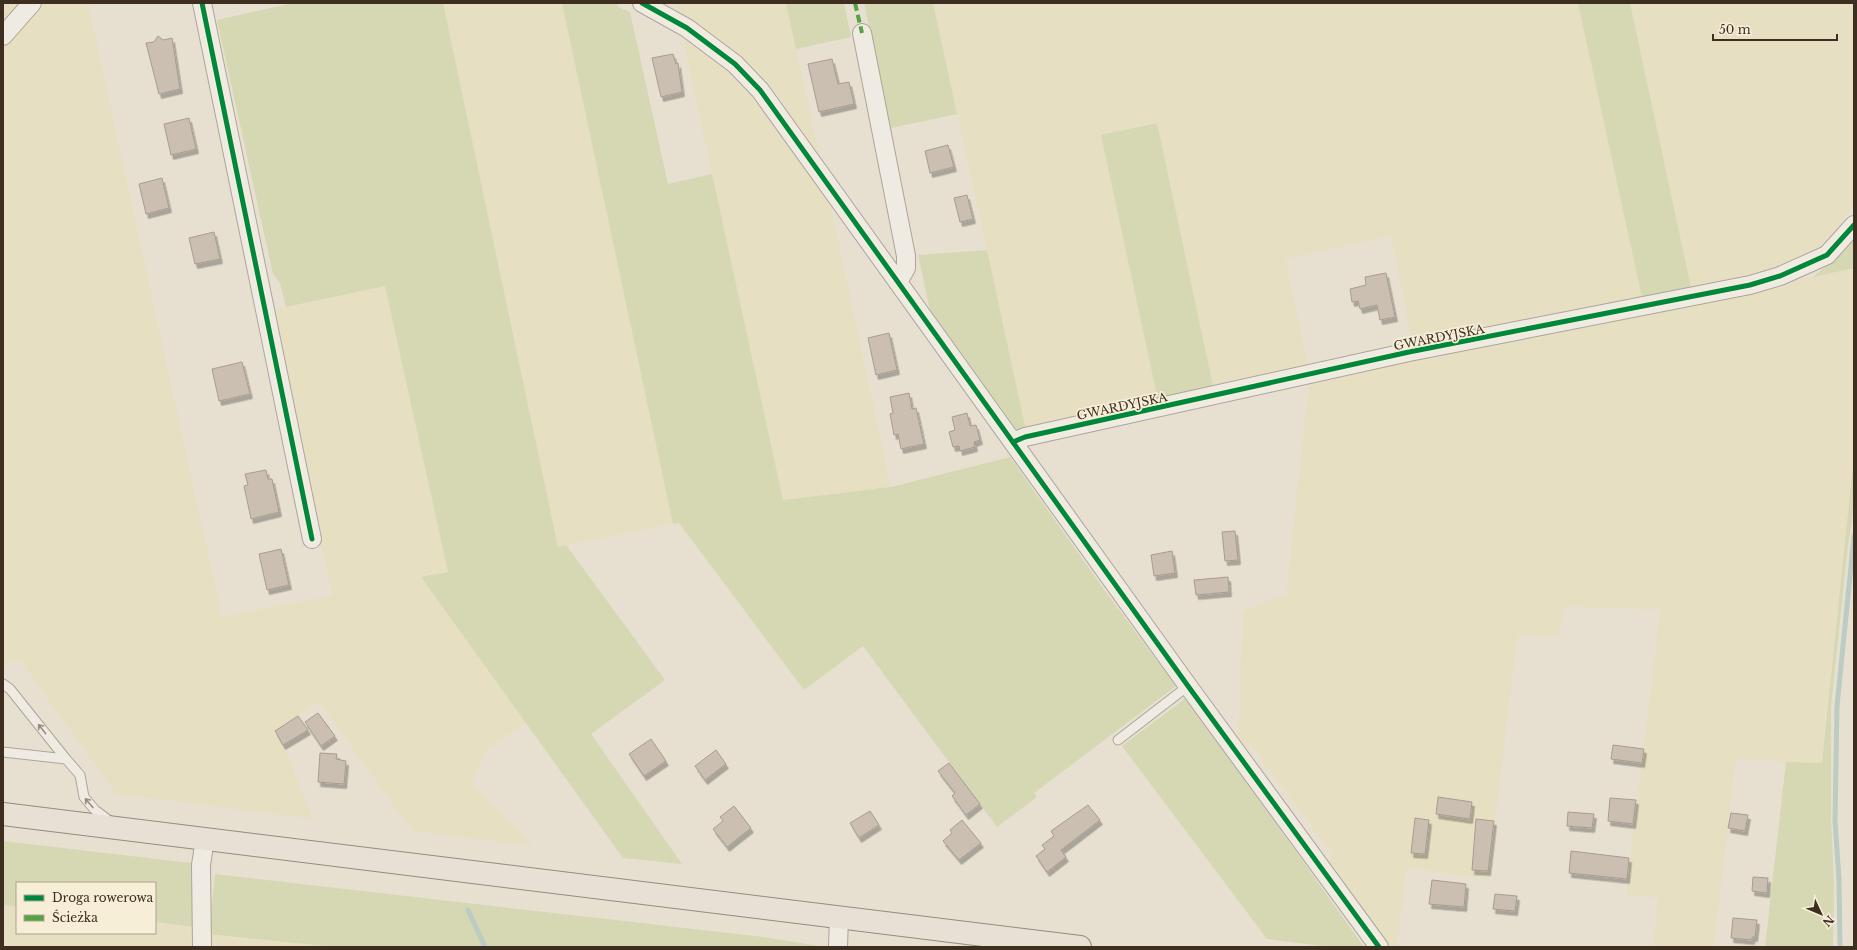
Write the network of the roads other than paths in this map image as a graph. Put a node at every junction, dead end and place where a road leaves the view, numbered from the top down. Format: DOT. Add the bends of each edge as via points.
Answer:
graph roads {
  1 [pos="32,3"];
  2 [pos="202,3"];
  3 [pos="642,3"];
  4 [pos="862,33"];
  5 [pos="3,36"];
  6 [pos="1854,225"];
  7 [pos="898,282"];
  8 [pos="1014,442"];
  9 [pos="312,539"];
  10 [pos="3,684"];
  11 [pos="1188,686"];
  12 [pos="1118,740"];
  13 [pos="3,752"];
  14 [pos="66,759"];
  15 [pos="3,814"];
  16 [pos="119,828"];
  17 [pos="205,838"];
  18 [pos="839,918"];
  19 [pos="202,947"];
  20 [pos="838,947"];
  21 [pos="1080,947"];
  22 [pos="1379,947"];
  1 -- 5 [label="street"];
  2 -- 9 [label="street"];
  3 -- 7 [label="street" via="686,28 735,64 760,90"];
  4 -- 7 [label="street" via="906,256 906,268"];
  6 -- 8 [label="street, GWARDYJSKA" via="1827,255 1780,276 1750,285 1410,352 1025,437"];
  7 -- 8 [label="street"];
  8 -- 11 [label="street"];
  14 -- 10 [label="lane, one-way" via="10,689"];
  11 -- 12 [label="lane"];
  11 -- 22 [label="street"];
  13 -- 14 [label="lane"];
  16 -- 14 [label="lane, one-way" via="95,810 84,797 80,775"];
  15 -- 16 [label="main road"];
  16 -- 17 [label="main road"];
  17 -- 18 [label="main road"];
  17 -- 19 [label="street" via="201,865"];
  18 -- 20 [label="street"];
  18 -- 21 [label="main road"];
}
